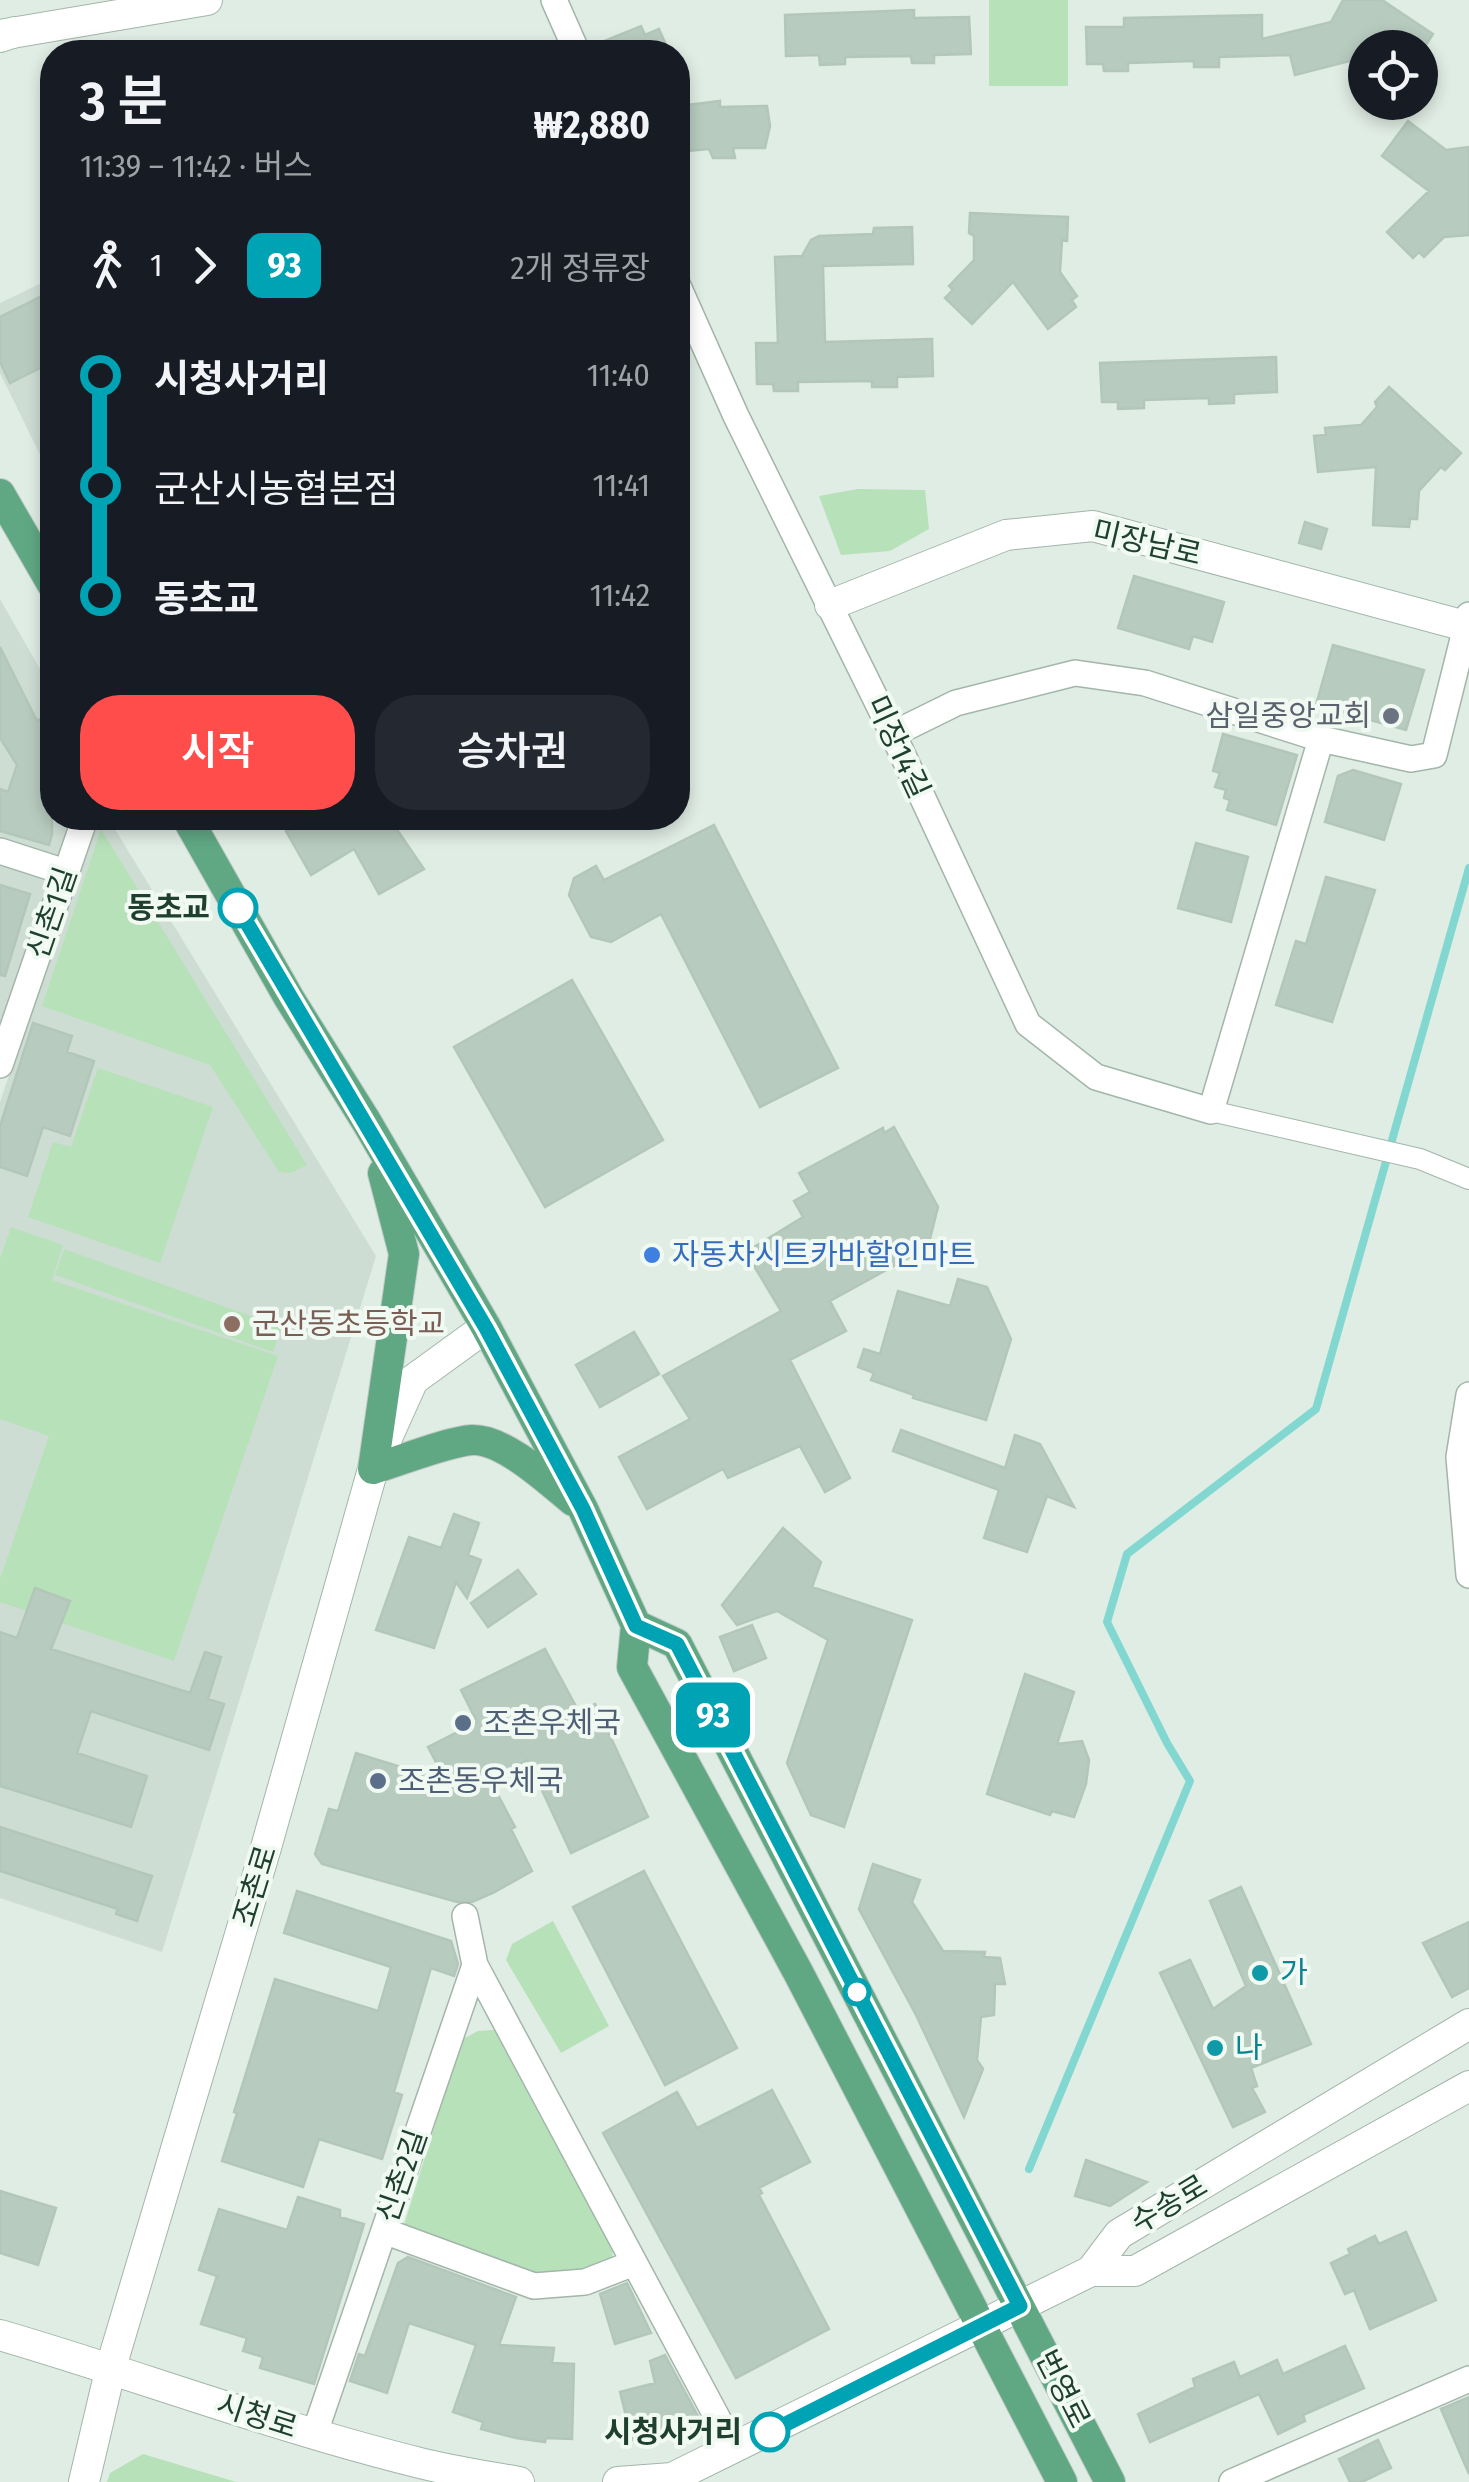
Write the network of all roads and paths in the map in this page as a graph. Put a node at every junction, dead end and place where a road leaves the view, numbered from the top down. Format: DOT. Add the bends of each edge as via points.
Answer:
graph roads {
  1 [pos="207,0"];
  2 [pos="554,0"];
  3 [pos="5,35"];
  4 [pos="572,40"];
  5 [pos="690,313"];
  6 [pos="0,494"];
  7 [pos="40,563"];
  8 [pos="830,605"];
  9 [pos="1468,623"];
  10 [pos="893,734"];
  11 [pos="1321,738"];
  12 [pos="81,830"];
  13 [pos="194,830"];
  14 [pos="0,851"];
  15 [pos="65,872"];
  16 [pos="0,1065"];
  17 [pos="1211,1112"];
  18 [pos="366,1121"];
  19 [pos="1469,1178"];
  20 [pos="486,1328"];
  21 [pos="1469,1396"];
  22 [pos="373,1468"];
  23 [pos="583,1509"];
  24 [pos="1469,1575"];
  25 [pos="636,1626"];
  26 [pos="465,1916"];
  27 [pos="475,1965"];
  28 [pos="1469,2024"];
  29 [pos="1469,2086"];
  30 [pos="384,2231"];
  31 [pos="634,2263"];
  32 [pos="1091,2271"];
  33 [pos="1020,2306"];
  34 [pos="982,2326"];
  35 [pos="0,2335"];
  36 [pos="110,2367"];
  37 [pos="1469,2379"];
  38 [pos="314,2435"];
  39 [pos="734,2450"];
  40 [pos="682,2478"];
  41 [pos="84,2482"];
  42 [pos="518,2482"];
  43 [pos="618,2482"];
  44 [pos="1062,2482"];
  45 [pos="1110,2482"];
  46 [pos="1232,2482"];
  1 -- 3 [label="street"];
  2 -- 4 [label="street"];
  5 -- 8 [label="street, 미장14길"];
  6 -- 7 [label="main road"];
  8 -- 9 [label="street, 미장남로" via="1006,535 1093,526"];
  8 -- 10 [label="street, 미장14길"];
  9 -- 11 [label="street" via="1434,755 1411,759"];
  10 -- 11 [label="street" via="956,702 1075,673 1145,683"];
  10 -- 17 [label="street, 미장14길" via="1028,1024 1096,1077"];
  11 -- 17 [label="street"];
  12 -- 15 [label="street, 신촌1길"];
  13 -- 18 [label="main road, 번영로"];
  14 -- 15 [label="street"];
  15 -- 16 [label="street, 신촌1길"];
  17 -- 19 [label="street" via="1420,1159"];
  18 -- 20 [label="main road, 번영로"];
  18 -- 22 [label="main road" via="404,1254"];
  20 -- 22 [label="street, 조촌로" via="413,1380"];
  20 -- 23 [label="main road, 번영로"];
  21 -- 24 [label="street" via="1459,1457"];
  22 -- 23 [label="main road" via="474,1439 526,1464"];
  22 -- 36 [label="street, 조촌로"];
  23 -- 25 [label="main road, 번영로"];
  25 -- 33 [label="main road, 번영로" via="677,1644"];
  25 -- 34 [label="main road, 번영로" via="632,1667"];
  26 -- 27 [label="street"];
  27 -- 30 [label="street, 신촌2길"];
  27 -- 31 [label="street"];
  28 -- 32 [label="street, 수송로" via="1119,2234"];
  29 -- 32 [label="street, 수송로" via="1135,2271"];
  30 -- 31 [label="street" via="534,2286 586,2282"];
  30 -- 38 [label="street, 신촌2길"];
  31 -- 39 [label="street"];
  32 -- 33 [label="street"];
  33 -- 34 [label="street"];
  33 -- 45 [label="main road, 번영로"];
  34 -- 39 [label="street"];
  34 -- 44 [label="main road, 번영로"];
  35 -- 36 [label="street, 시청로"];
  36 -- 38 [label="street, 시청로"];
  36 -- 41 [label="street, 조촌로"];
  37 -- 46 [label="street"];
  38 -- 42 [label="street, 시청로"];
  39 -- 40 [label="street"];
  40 -- 43 [label="street"];
}
